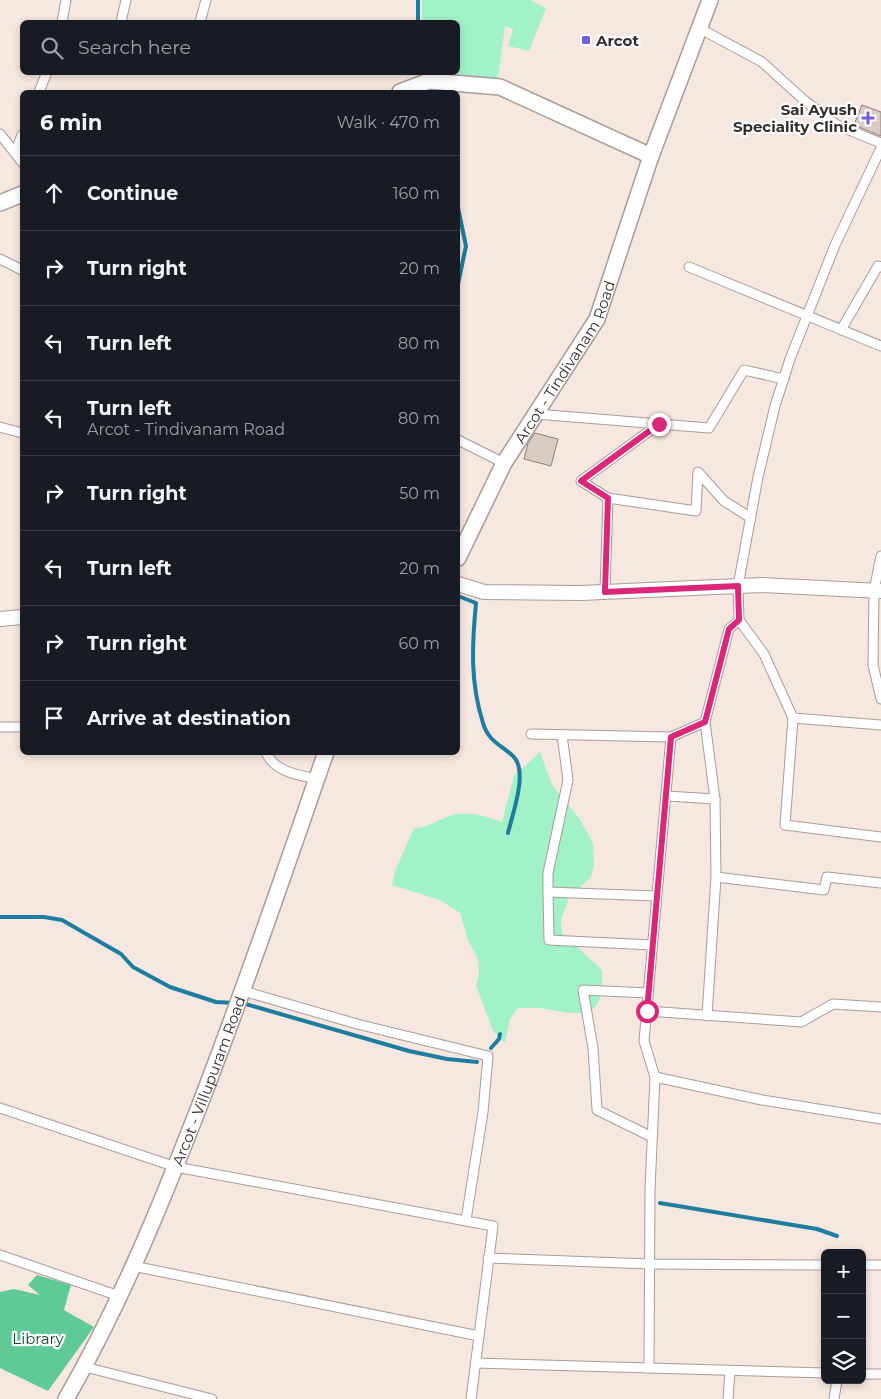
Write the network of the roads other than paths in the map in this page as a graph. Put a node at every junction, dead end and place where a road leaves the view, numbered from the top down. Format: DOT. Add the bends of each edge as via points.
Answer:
graph roads {
  1 [pos="66,0"];
  2 [pos="126,0"];
  3 [pos="206,0"];
  4 [pos="710,0"];
  5 [pos="62,20"];
  6 [pos="122,20"];
  7 [pos="201,20"];
  8 [pos="699,28"];
  9 [pos="46,75"];
  10 [pos="40,90"];
  11 [pos="406,90"];
  12 [pos="0,134"];
  13 [pos="20,140"];
  14 [pos="881,143"];
  15 [pos="881,148"];
  16 [pos="15,153"];
  17 [pos="651,156"];
  18 [pos="20,159"];
  19 [pos="20,195"];
  20 [pos="0,203"];
  21 [pos="0,259"];
  22 [pos="689,267"];
  23 [pos="881,267"];
  24 [pos="20,269"];
  25 [pos="808,317"];
  26 [pos="841,330"];
  27 [pos="881,346"];
  28 [pos="784,378"];
  29 [pos="536,414"];
  30 [pos="659,424"];
  31 [pos="0,428"];
  32 [pos="20,433"];
  33 [pos="460,441"];
  34 [pos="504,463"];
  35 [pos="608,498"];
  36 [pos="750,518"];
  37 [pos="460,554"];
  38 [pos="881,556"];
  39 [pos="460,585"];
  40 [pos="738,586"];
  41 [pos="878,591"];
  42 [pos="605,592"];
  43 [pos="20,617"];
  44 [pos="0,619"];
  45 [pos="739,620"];
  46 [pos="881,699"];
  47 [pos="793,718"];
  48 [pos="705,722"];
  49 [pos="881,725"];
  50 [pos="0,727"];
  51 [pos="20,727"];
  52 [pos="531,734"];
  53 [pos="562,735"];
  54 [pos="671,737"];
  55 [pos="267,755"];
  56 [pos="325,755"];
  57 [pos="317,780"];
  58 [pos="666,796"];
  59 [pos="715,800"];
  60 [pos="881,837"];
  61 [pos="716,878"];
  62 [pos="881,883"];
  63 [pos="548,892"];
  64 [pos="656,896"];
  65 [pos="652,945"];
  66 [pos="243,991"];
  67 [pos="648,993"];
  68 [pos="881,1007"];
  69 [pos="647,1011"];
  70 [pos="707,1016"];
  71 [pos="655,1077"];
  72 [pos="0,1108"];
  73 [pos="881,1119"];
  74 [pos="652,1137"];
  75 [pos="176,1167"];
  76 [pos="466,1220"];
  77 [pos="0,1255"];
  78 [pos="488,1258"];
  79 [pos="650,1264"];
  80 [pos="821,1265"];
  81 [pos="866,1265"];
  82 [pos="881,1265"];
  83 [pos="133,1266"];
  84 [pos="119,1296"];
  85 [pos="479,1336"];
  86 [pos="476,1363"];
  87 [pos="85,1367"];
  88 [pos="649,1368"];
  89 [pos="730,1370"];
  90 [pos="821,1373"];
  91 [pos="866,1374"];
  92 [pos="881,1374"];
  93 [pos="836,1384"];
  94 [pos="66,1399"];
  95 [pos="212,1399"];
  96 [pos="471,1399"];
  97 [pos="728,1399"];
  98 [pos="834,1399"];
  1 -- 5 [label="street"];
  2 -- 6 [label="street"];
  3 -- 7 [label="street"];
  4 -- 8 [label="main road, Arcot - Tindivanam Road"];
  8 -- 14 [label="street" via="762,62 837,125"];
  8 -- 17 [label="main road, Arcot - Tindivanam Road"];
  9 -- 10 [label="street"];
  11 -- 17 [label="main road" via="429,81 500,87"];
  12 -- 16 [label="street"];
  13 -- 16 [label="street"];
  15 -- 25 [label="street" via="835,245"];
  16 -- 18 [label="street"];
  17 -- 29 [label="main road, Arcot - Tindivanam Road" via="597,319"];
  19 -- 20 [label="main road"];
  21 -- 24 [label="street"];
  22 -- 25 [label="street"];
  23 -- 26 [label="street" via="878,266"];
  25 -- 26 [label="street"];
  25 -- 28 [label="street"];
  26 -- 27 [label="street"];
  28 -- 30 [label="street" via="744,370 709,428"];
  28 -- 36 [label="street" via="770,424"];
  29 -- 30 [label="street"];
  29 -- 34 [label="main road, Arcot - Tindivanam Road"];
  30 -- 35 [label="street" via="581,481"];
  31 -- 32 [label="street"];
  33 -- 34 [label="street"];
  34 -- 37 [label="main road, Arcot - Tindivanam Road"];
  35 -- 36 [label="street" via="696,511 698,472 724,501"];
  35 -- 42 [label="street"];
  36 -- 40 [label="street"];
  38 -- 41 [label="street"];
  39 -- 42 [label="main road" via="484,592"];
  40 -- 41 [label="main road"];
  40 -- 42 [label="main road"];
  40 -- 45 [label="street"];
  41 -- 46 [label="street" via="873,665"];
  43 -- 44 [label="main road"];
  45 -- 47 [label="street" via="764,654"];
  45 -- 48 [label="street" via="729,629"];
  47 -- 49 [label="street"];
  47 -- 60 [label="street" via="785,825"];
  48 -- 54 [label="street"];
  48 -- 59 [label="street"];
  50 -- 51 [label="street"];
  52 -- 53 [label="street"];
  53 -- 54 [label="street"];
  53 -- 63 [label="street" via="568,780 548,874"];
  54 -- 58 [label="street"];
  55 -- 57 [label="street" via="269,760 290,773"];
  56 -- 57 [label="main road, Arcot - Villupuram Road"];
  57 -- 66 [label="main road, Arcot - Villupuram Road"];
  58 -- 59 [label="street"];
  58 -- 64 [label="street"];
  59 -- 61 [label="street"];
  61 -- 62 [label="street" via="824,890 827,877"];
  61 -- 70 [label="street"];
  63 -- 64 [label="street"];
  63 -- 65 [label="street" via="549,940"];
  64 -- 65 [label="street"];
  65 -- 67 [label="street"];
  66 -- 75 [label="main road, Arcot - Villupuram Road"];
  66 -- 76 [label="street" via="357,1024 488,1056"];
  67 -- 69 [label="street"];
  67 -- 74 [label="street" via="583,990 593,1048 597,1110"];
  68 -- 70 [label="street" via="833,1004 801,1022"];
  69 -- 70 [label="street"];
  69 -- 71 [label="street" via="644,1041"];
  71 -- 73 [label="street" via="762,1100"];
  71 -- 74 [label="street"];
  72 -- 75 [label="street"];
  74 -- 79 [label="street"];
  75 -- 76 [label="street"];
  75 -- 83 [label="main road, Arcot - Villupuram Road"];
  76 -- 78 [label="street" via="493,1226"];
  77 -- 84 [label="street"];
  78 -- 79 [label="street"];
  78 -- 85 [label="street"];
  79 -- 80 [label="street"];
  79 -- 88 [label="street"];
  81 -- 82 [label="street"];
  83 -- 84 [label="main road, Arcot - Villupuram Road"];
  83 -- 85 [label="street"];
  84 -- 87 [label="main road, Arcot - Villupuram Road"];
  85 -- 86 [label="street"];
  86 -- 88 [label="street"];
  86 -- 96 [label="street"];
  87 -- 94 [label="main road, Arcot - Villupuram Road"];
  87 -- 95 [label="street"];
  88 -- 89 [label="street"];
  89 -- 90 [label="street"];
  89 -- 97 [label="street"];
  91 -- 92 [label="street"];
  93 -- 98 [label="street"];
}
